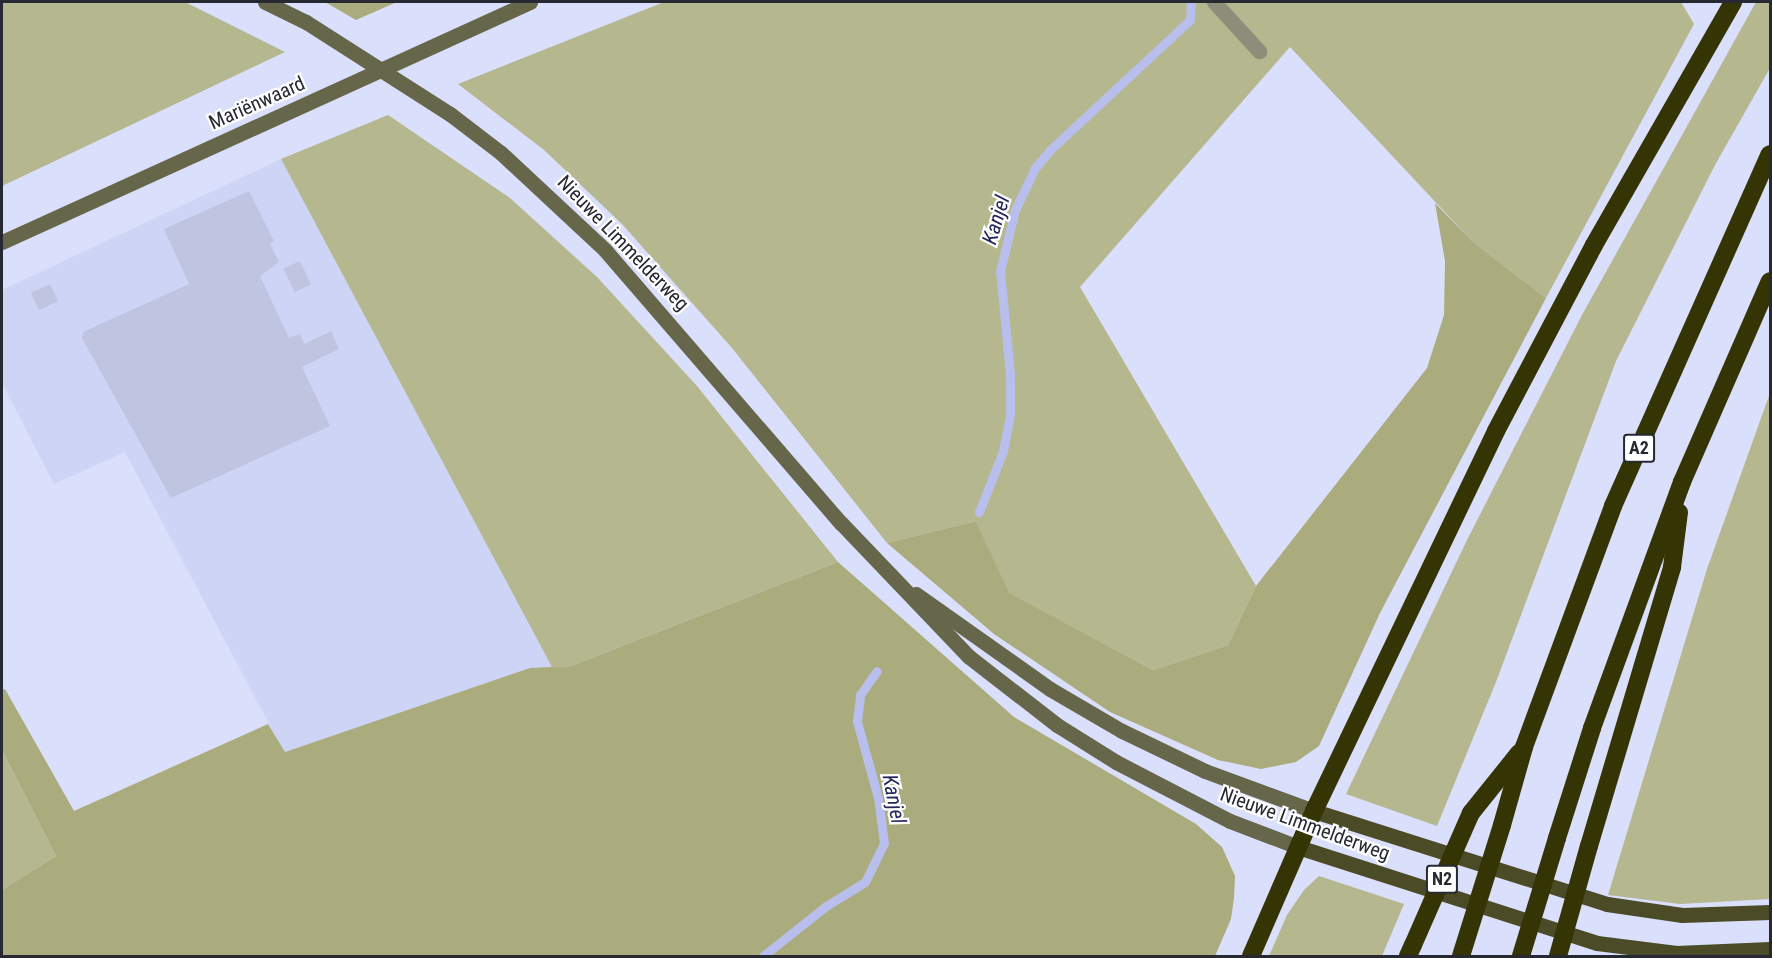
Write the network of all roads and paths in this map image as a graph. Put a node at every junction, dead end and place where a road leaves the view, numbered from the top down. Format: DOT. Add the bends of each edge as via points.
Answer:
graph roads {
  1 [pos="265,2"];
  2 [pos="530,2"];
  3 [pos="1214,2"];
  4 [pos="1733,2"];
  5 [pos="1259,51"];
  6 [pos="1770,154"];
  7 [pos="2,242"];
  8 [pos="1770,281"];
  9 [pos="1682,482"];
  10 [pos="894,579"];
  11 [pos="1524,747"];
  12 [pos="1314,811"];
  13 [pos="1298,848"];
  14 [pos="1770,912"];
  15 [pos="1770,949"];
  16 [pos="1411,951"];
  17 [pos="1251,957"];
  18 [pos="1461,957"];
  19 [pos="1521,957"];
  20 [pos="1558,957"];
  1 -- 10 [label="street, Nieuwe Limmelderweg, bridge" via="306,22 450,114 517,166 605,250"];
  2 -- 7 [label="street, Mariënwaard"];
  3 -- 5 [label="lane"];
  4 -- 12 [label="highway" via="1594,245 1496,431"];
  6 -- 11 [label="highway, A2" via="1613,506"];
  8 -- 9 [label="highway"];
  9 -- 19 [label="highway, bridge" via="1592,728"];
  9 -- 20 [label="highway, bridge" via="1672,567"];
  10 -- 12 [label="street, Nieuwe Limmelderweg" via="1090,713 1205,771"];
  10 -- 13 [label="street, Nieuwe Limmelderweg" via="968,656 1057,725 1167,790"];
  11 -- 16 [label="highway, N2, bridge" via="1471,813"];
  11 -- 18 [label="highway, A2, bridge"];
  12 -- 13 [label="highway"];
  12 -- 14 [label="main road, Nieuwe Limmelderweg" via="1607,904 1682,915"];
  13 -- 15 [label="main road, Nieuwe Limmelderweg" via="1597,943 1676,954"];
  13 -- 17 [label="highway"];
}
